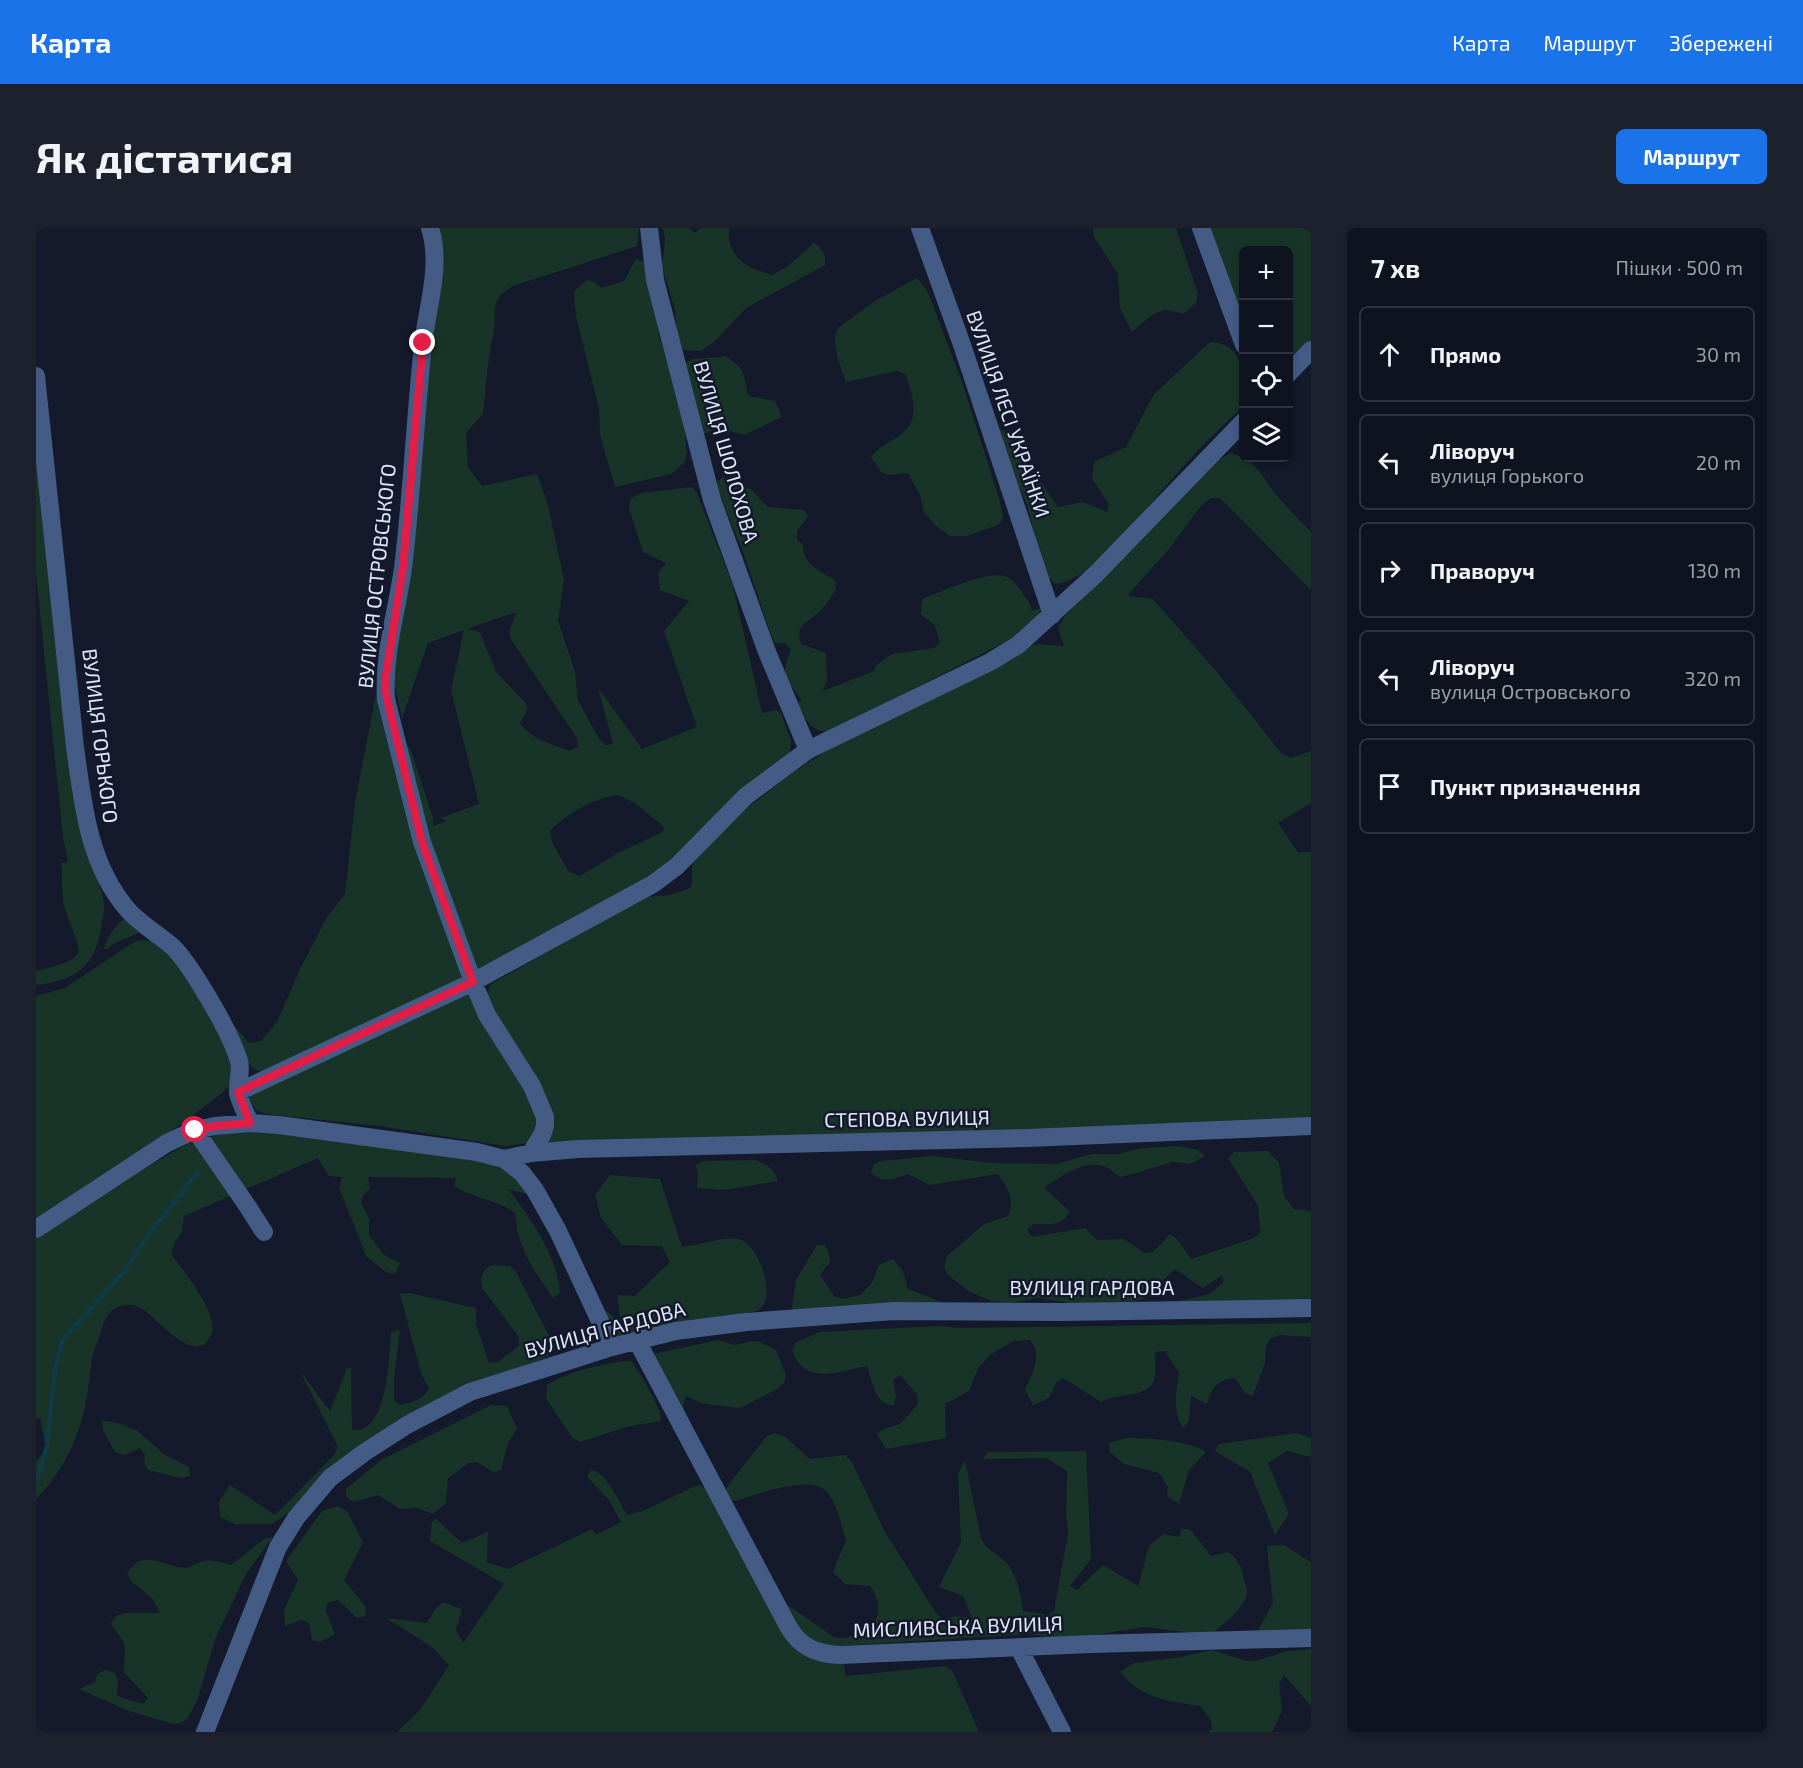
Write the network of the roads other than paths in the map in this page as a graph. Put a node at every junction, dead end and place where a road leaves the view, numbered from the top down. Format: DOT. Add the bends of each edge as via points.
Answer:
graph roads {
  1 [pos="430,228"];
  2 [pos="649,228"];
  3 [pos="920,228"];
  4 [pos="1200,228"];
  5 [pos="1239,332"];
  6 [pos="1311,350"];
  7 [pos="1293,369"];
  8 [pos="36,376"];
  9 [pos="1239,426"];
  10 [pos="1052,615"];
  11 [pos="808,750"];
  12 [pos="473,982"];
  13 [pos="238,1092"];
  14 [pos="250,1123"];
  15 [pos="1311,1126"];
  16 [pos="195,1130"];
  17 [pos="531,1153"];
  18 [pos="504,1159"];
  19 [pos="36,1229"];
  20 [pos="264,1232"];
  21 [pos="1311,1308"];
  22 [pos="637,1341"];
  23 [pos="612,1347"];
  24 [pos="1311,1638"];
  25 [pos="1019,1648"];
  26 [pos="205,1732"];
  27 [pos="1062,1732"];
  1 -- 12 [label="street, ВУЛИЦЯ ОСТРОВСЬКОГО" via="436,258 423,343 403,567 385,682 422,842"];
  2 -- 11 [label="street, ВУЛИЦЯ ШОЛОХОВА" via="656,280 712,500 767,652"];
  3 -- 10 [label="street, ВУЛИЦЯ ЛЕСІ УКРАЇНКИ"];
  4 -- 5 [label="street"];
  6 -- 7 [label="street"];
  8 -- 13 [label="street, ВУЛИЦЯ ГОРЬКОГО" via="75,747 94,851 126,908 174,948 201,985 240,1063"];
  9 -- 10 [label="street"];
  10 -- 11 [label="street" via="1018,645 990,662"];
  11 -- 12 [label="street" via="746,796 677,866 653,884"];
  12 -- 13 [label="street"];
  12 -- 17 [label="street, ВУЛИЦЯ ОСТРОВСЬКОГО" via="487,1016 532,1086 545,1117 542,1135"];
  13 -- 14 [label="street, ВУЛИЦЯ ГОРЬКОГО"];
  14 -- 16 [label="street"];
  14 -- 18 [label="street" via="310,1128"];
  15 -- 17 [label="street, СТЕПОВА ВУЛИЦЯ"];
  16 -- 19 [label="street" via="167,1143"];
  16 -- 20 [label="street"];
  17 -- 18 [label="street, СТЕПОВА ВУЛИЦЯ"];
  18 -- 23 [label="street" via="522,1173 543,1203"];
  21 -- 22 [label="street, ВУЛИЦЯ ГАРДОВА" via="894,1311 746,1322 676,1331"];
  22 -- 23 [label="street, ВУЛИЦЯ ГАРДОВА"];
  22 -- 25 [label="street, МИСЛИВСЬКА ВУЛИЦЯ" via="788,1626 806,1648 840,1655"];
  23 -- 26 [label="street, ВУЛИЦЯ ГАРДОВА" via="470,1392 407,1425 330,1478 296,1518 278,1547"];
  24 -- 25 [label="street, МИСЛИВСЬКА ВУЛИЦЯ"];
  25 -- 27 [label="street"];
}
